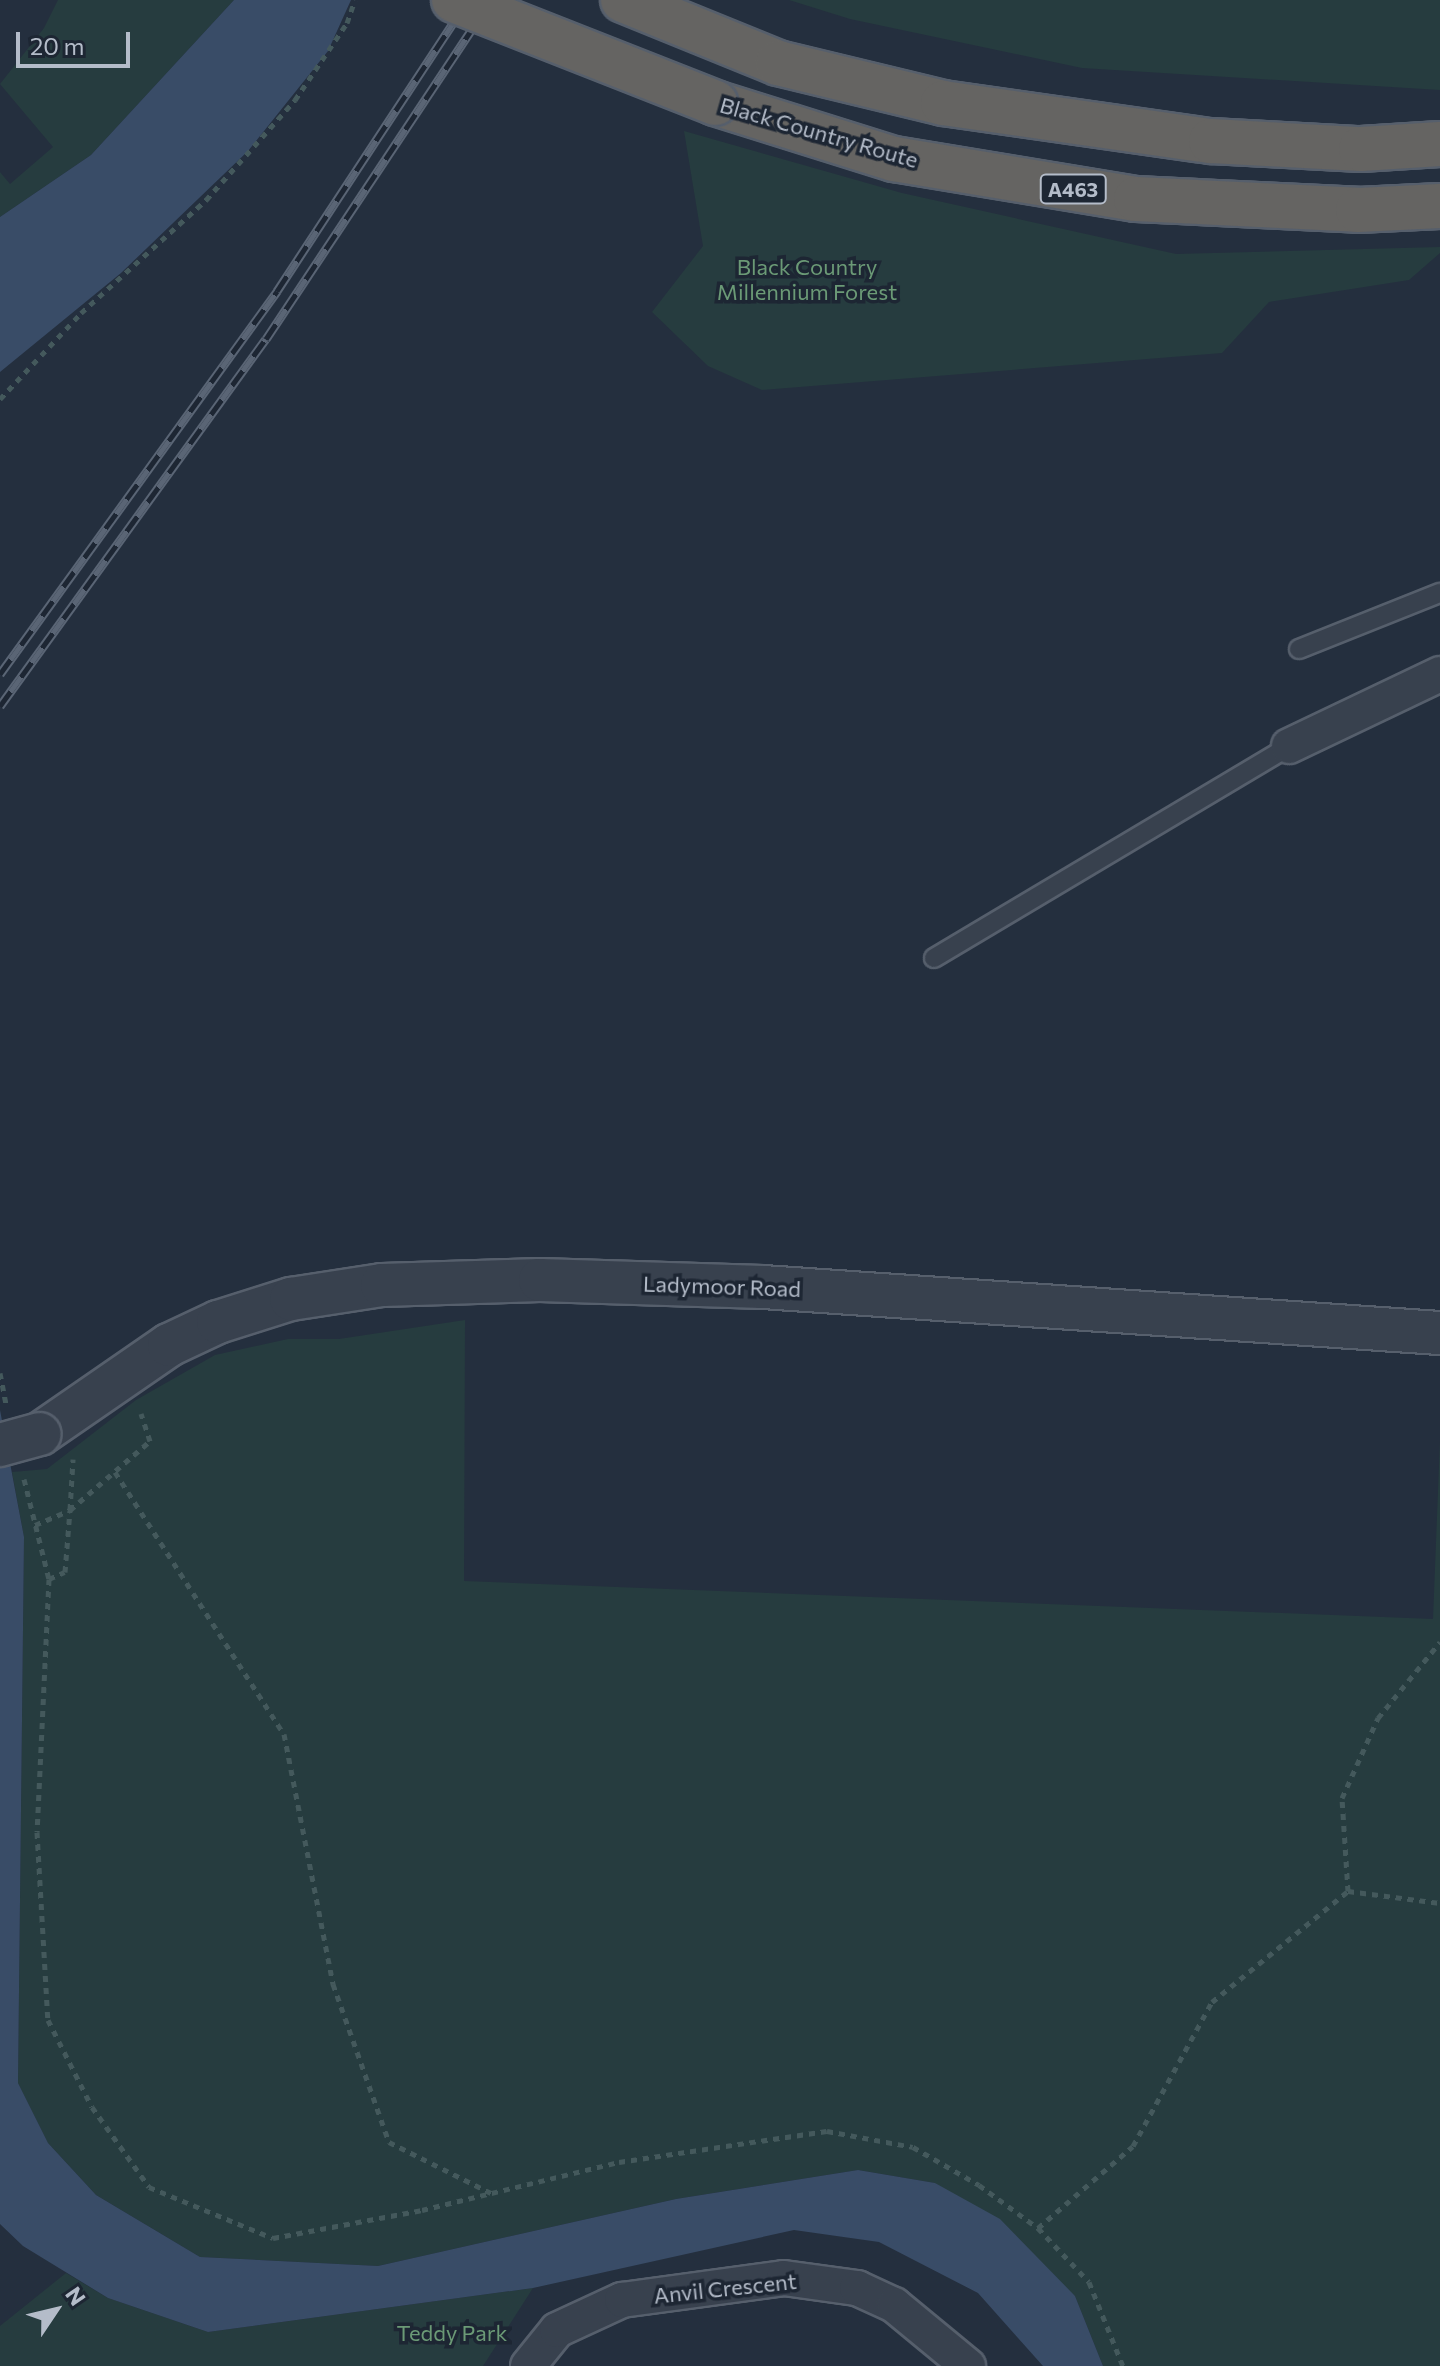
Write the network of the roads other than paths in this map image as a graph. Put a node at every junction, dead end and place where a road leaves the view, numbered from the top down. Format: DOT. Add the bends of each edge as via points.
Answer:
graph roads {
  1 [pos="454,0"];
  2 [pos="623,0"];
  3 [pos="1440,144"];
  4 [pos="1440,206"];
  5 [pos="1440,593"];
  6 [pos="1299,649"];
  7 [pos="1440,674"];
  8 [pos="1289,746"];
  9 [pos="934,958"];
  10 [pos="1440,1333"];
  11 [pos="17,1440"];
  12 [pos="528,2366"];
  13 [pos="968,2366"];
  1 -- 4 [label="highway, Black Country Route / A463, bridge" via="715,103 894,159 1136,199 1358,210"];
  2 -- 3 [label="highway" via="764,57 943,103 1164,135 1361,149"];
  5 -- 6 [label="lane"];
  7 -- 8 [label="street"];
  8 -- 9 [label="lane"];
  10 -- 11 [label="street, Ladymoor Road" via="763,1287 457,1281 382,1285 255,1308 169,1345 76,1410"];
  12 -- 13 [label="street, Anvil Crescent" via="557,2330 622,2300 784,2278 857,2288 894,2305"];
}
